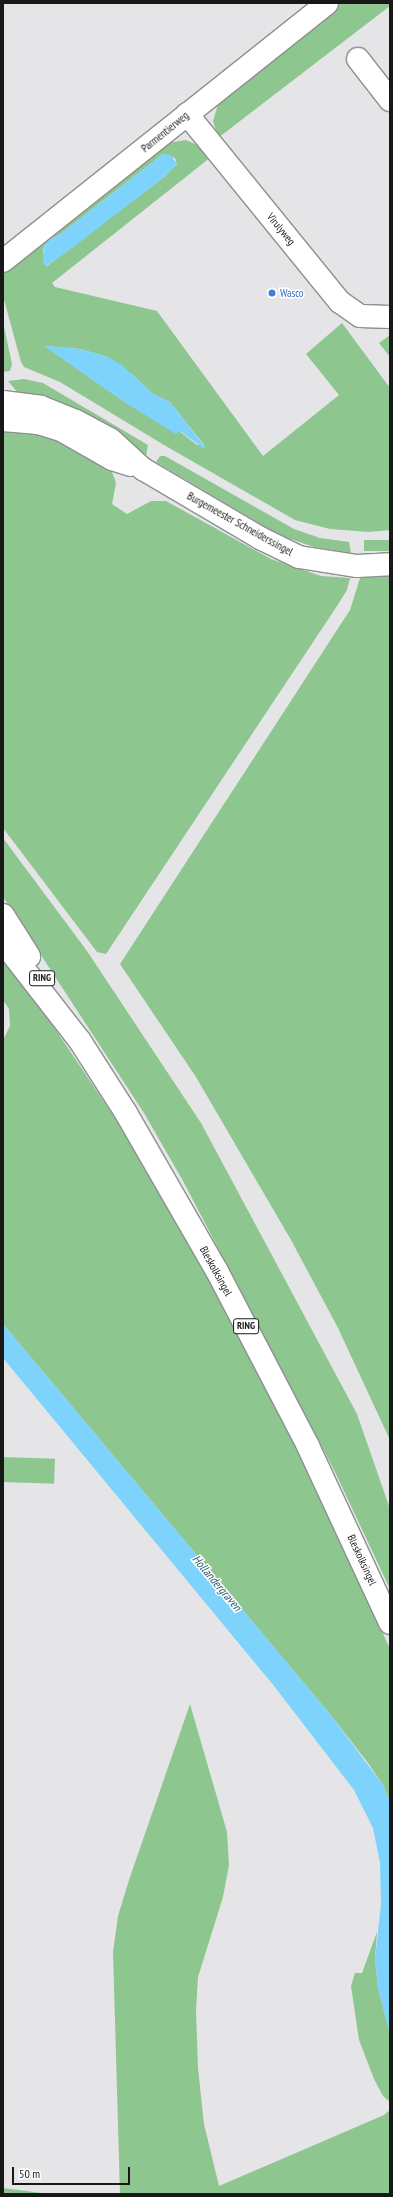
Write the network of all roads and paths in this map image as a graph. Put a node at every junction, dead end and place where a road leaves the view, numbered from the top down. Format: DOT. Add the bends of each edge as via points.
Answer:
graph roads {
  1 [pos="327,3"];
  2 [pos="358,59"];
  3 [pos="390,100"];
  4 [pos="187,114"];
  5 [pos="3,261"];
  6 [pos="390,317"];
  7 [pos="3,402"];
  8 [pos="3,420"];
  9 [pos="143,469"];
  10 [pos="390,564"];
  11 [pos="3,915"];
  12 [pos="3,942"];
  13 [pos="80,1041"];
  14 [pos="390,1623"];
  1 -- 4 [label="street, Parmentierweg"];
  2 -- 3 [label="street"];
  4 -- 5 [label="street, Parmentierweg"];
  4 -- 6 [label="street, Virulyweg" via="340,302 360,316"];
  7 -- 9 [label="street, Burgemeester Schneiderssingel" via="41,407 76,421 110,439"];
  8 -- 9 [label="street, Burgemeester Schneiderssingel" via="38,422 61,430 112,459"];
  9 -- 10 [label="street, Burgemeester Schneiderssingel" via="260,538 300,557 357,566"];
  11 -- 13 [label="street, RING"];
  12 -- 13 [label="street, Bleskolksingel / RING"];
  13 -- 14 [label="street, Bleskolksingel / RING" via="126,1113 221,1278 308,1446"];
}
